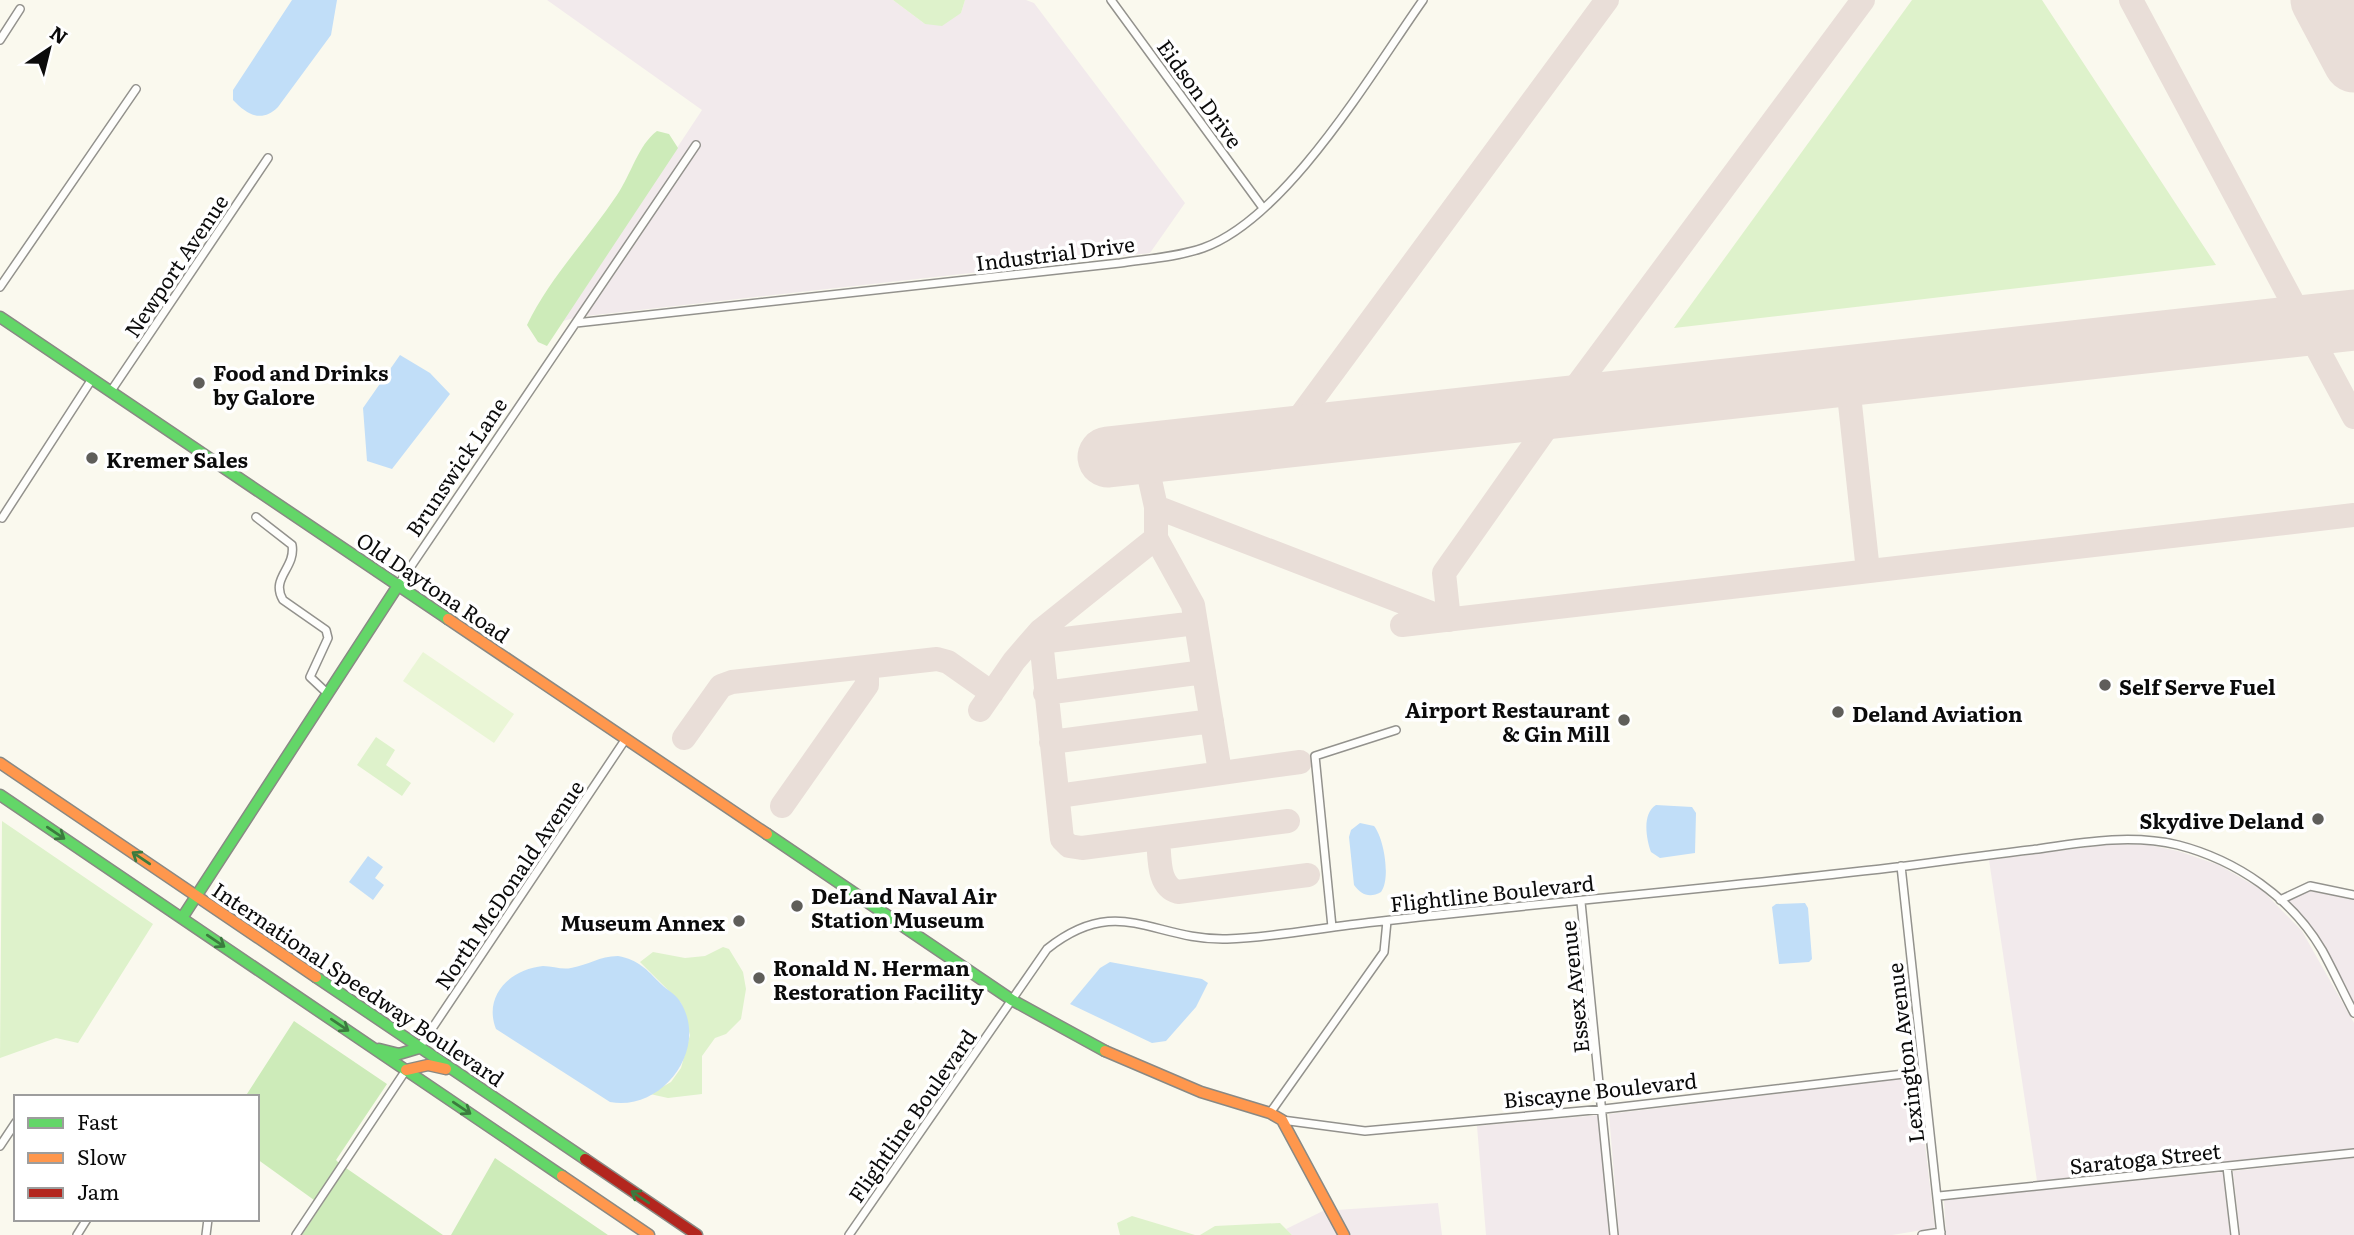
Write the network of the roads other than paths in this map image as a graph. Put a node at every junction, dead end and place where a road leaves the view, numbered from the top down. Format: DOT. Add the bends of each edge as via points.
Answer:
graph roads {
  1 [pos="1111,0"];
  2 [pos="1423,0"];
  3 [pos="20,9"];
  4 [pos="0,40"];
  5 [pos="136,89"];
  6 [pos="696,145"];
  7 [pos="268,158"];
  8 [pos="1263,208"];
  9 [pos="0,287"];
  10 [pos="0,317"];
  11 [pos="576,323"];
  12 [pos="92,379"];
  13 [pos="111,391"];
  14 [pos="256,517"];
  15 [pos="2,518"];
  16 [pos="399,584"];
  17 [pos="328,694"];
  18 [pos="1396,730"];
  19 [pos="625,740"];
  20 [pos="0,763"];
  21 [pos="0,795"];
  22 [pos="1901,866"];
  23 [pos="2354,895"];
  24 [pos="197,897"];
  25 [pos="2280,900"];
  26 [pos="1581,902"];
  27 [pos="182,918"];
  28 [pos="1387,920"];
  29 [pos="1332,927"];
  30 [pos="1012,1000"];
  31 [pos="2354,1013"];
  32 [pos="373,1048"];
  33 [pos="419,1048"];
  34 [pos="406,1070"];
  35 [pos="453,1070"];
  36 [pos="1921,1072"];
  37 [pos="1604,1109"];
  38 [pos="1270,1113"];
  39 [pos="1282,1120"];
  40 [pos="14,1125"];
  41 [pos="0,1146"];
  42 [pos="2354,1153"];
  43 [pos="2227,1167"];
  44 [pos="1939,1196"];
  45 [pos="1941,1233"];
  46 [pos="296,1235"];
  47 [pos="649,1235"];
  48 [pos="697,1235"];
  49 [pos="849,1235"];
  50 [pos="1345,1235"];
  51 [pos="1614,1235"];
  52 [pos="1922,1235"];
  53 [pos="2235,1235"];
  1 -- 8 [label="street, Eidson Drive"];
  2 -- 8 [label="street, Industrial Drive" via="1292,183"];
  3 -- 4 [label="street"];
  5 -- 9 [label="street"];
  6 -- 11 [label="street, Brunswick Lane"];
  7 -- 13 [label="street, Newport Avenue"];
  8 -- 11 [label="street, Industrial Drive" via="1223,239 1184,253"];
  10 -- 12 [label="street, Old Daytona Road"];
  11 -- 16 [label="street, Brunswick Lane"];
  12 -- 13 [label="street, Old Daytona Road"];
  12 -- 15 [label="street"];
  13 -- 16 [label="street, Old Daytona Road"];
  14 -- 17 [label="street" via="292,545 292,559 278,583 279,593 326,630 328,638 310,677"];
  16 -- 17 [label="street, Brunswick Lane"];
  16 -- 19 [label="street, Old Daytona Road"];
  17 -- 24 [label="street, Brunswick Lane"];
  18 -- 29 [label="street" via="1315,756"];
  19 -- 30 [label="street, Old Daytona Road"];
  19 -- 33 [label="street, North McDonald Avenue"];
  24 -- 20 [label="street, International Speedway Boulevard, one-way"];
  21 -- 27 [label="street, one-way"];
  22 -- 25 [label="street, Flightline Boulevard" via="2111,839 2151,840 2221,861"];
  22 -- 26 [label="street, Flightline Boulevard"];
  22 -- 36 [label="street, Lexington Avenue"];
  23 -- 25 [label="street" via="2310,886"];
  24 -- 27 [label="street, Brunswick Lane"];
  24 -- 33 [label="street, International Speedway Boulevard"];
  25 -- 31 [label="street, Flightline Boulevard" via="2321,948"];
  26 -- 28 [label="street, Flightline Boulevard"];
  26 -- 37 [label="street, Essex Avenue"];
  27 -- 32 [label="street, one-way"];
  28 -- 29 [label="street, Flightline Boulevard"];
  28 -- 38 [label="street" via="1384,952"];
  29 -- 30 [label="street, Flightline Boulevard" via="1223,939 1128,921 1084,925 1047,948"];
  30 -- 38 [label="street" via="1059,1028 1188,1089"];
  30 -- 49 [label="street, Flightline Boulevard"];
  32 -- 33 [label="street" via="399,1054"];
  32 -- 34 [label="street"];
  33 -- 35 [label="street, International Speedway Boulevard"];
  34 -- 35 [label="street" via="428,1065"];
  34 -- 46 [label="street"];
  34 -- 47 [label="street, one-way"];
  48 -- 35 [label="street, International Speedway Boulevard, one-way"];
  36 -- 37 [label="street, Biscayne Boulevard"];
  36 -- 44 [label="street, Lexington Avenue"];
  37 -- 39 [label="street, Biscayne Boulevard" via="1365,1131"];
  37 -- 51 [label="street, Essex Avenue"];
  38 -- 39 [label="street"];
  39 -- 50 [label="street"];
  40 -- 41 [label="street"];
  42 -- 43 [label="street, Saratoga Street"];
  43 -- 44 [label="street, Saratoga Street"];
  43 -- 53 [label="street"];
  44 -- 45 [label="street, Lexington Avenue"];
  45 -- 52 [label="street"];
}
